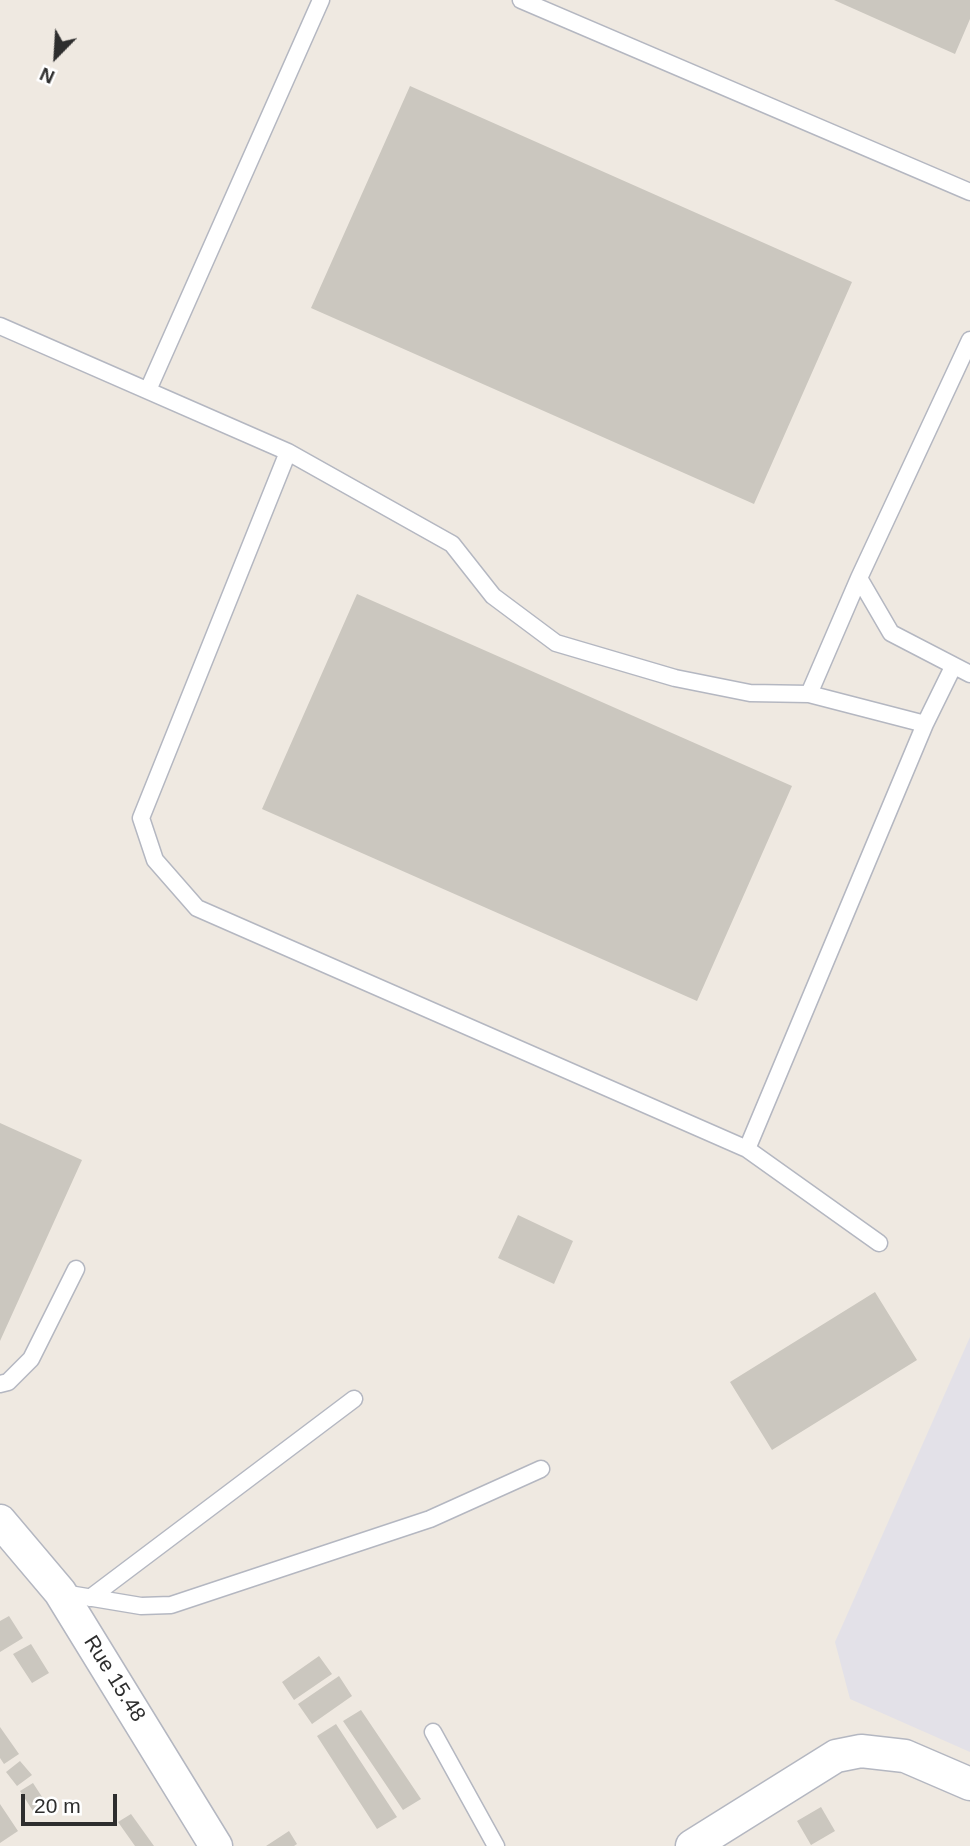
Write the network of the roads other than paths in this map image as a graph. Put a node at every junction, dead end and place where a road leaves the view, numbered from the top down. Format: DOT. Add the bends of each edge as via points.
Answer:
graph roads {
  1 [pos="321,0"];
  2 [pos="521,0"];
  3 [pos="970,192"];
  4 [pos="0,326"];
  5 [pos="970,340"];
  6 [pos="148,390"];
  7 [pos="288,452"];
  8 [pos="859,578"];
  9 [pos="953,667"];
  10 [pos="970,674"];
  11 [pos="809,694"];
  12 [pos="925,724"];
  13 [pos="747,1149"];
  14 [pos="879,1243"];
  15 [pos="76,1269"];
  16 [pos="0,1384"];
  17 [pos="354,1399"];
  18 [pos="541,1469"];
  19 [pos="0,1521"];
  20 [pos="75,1595"];
  21 [pos="433,1732"];
  22 [pos="970,1784"];
  23 [pos="216,1846"];
  24 [pos="496,1846"];
  25 [pos="692,1846"];
  1 -- 6 [label="lane"];
  2 -- 3 [label="lane"];
  4 -- 6 [label="lane"];
  5 -- 8 [label="lane"];
  6 -- 7 [label="lane"];
  7 -- 11 [label="lane" via="452,544 493,596 556,643 712,686 750,693"];
  7 -- 13 [label="lane" via="141,818 155,860 197,908"];
  8 -- 9 [label="lane" via="891,632"];
  8 -- 11 [label="lane"];
  9 -- 10 [label="lane"];
  9 -- 12 [label="lane"];
  11 -- 12 [label="lane"];
  12 -- 13 [label="lane"];
  13 -- 14 [label="lane"];
  15 -- 16 [label="lane" via="31,1359"];
  17 -- 20 [label="lane"];
  18 -- 20 [label="lane" via="430,1519 171,1605 141,1606"];
  19 -- 20 [label="street, Rue 15.48"];
  20 -- 23 [label="street, Rue 15.48"];
  21 -- 24 [label="lane"];
  22 -- 25 [label="street" via="905,1756 861,1751 836,1756"];
}
